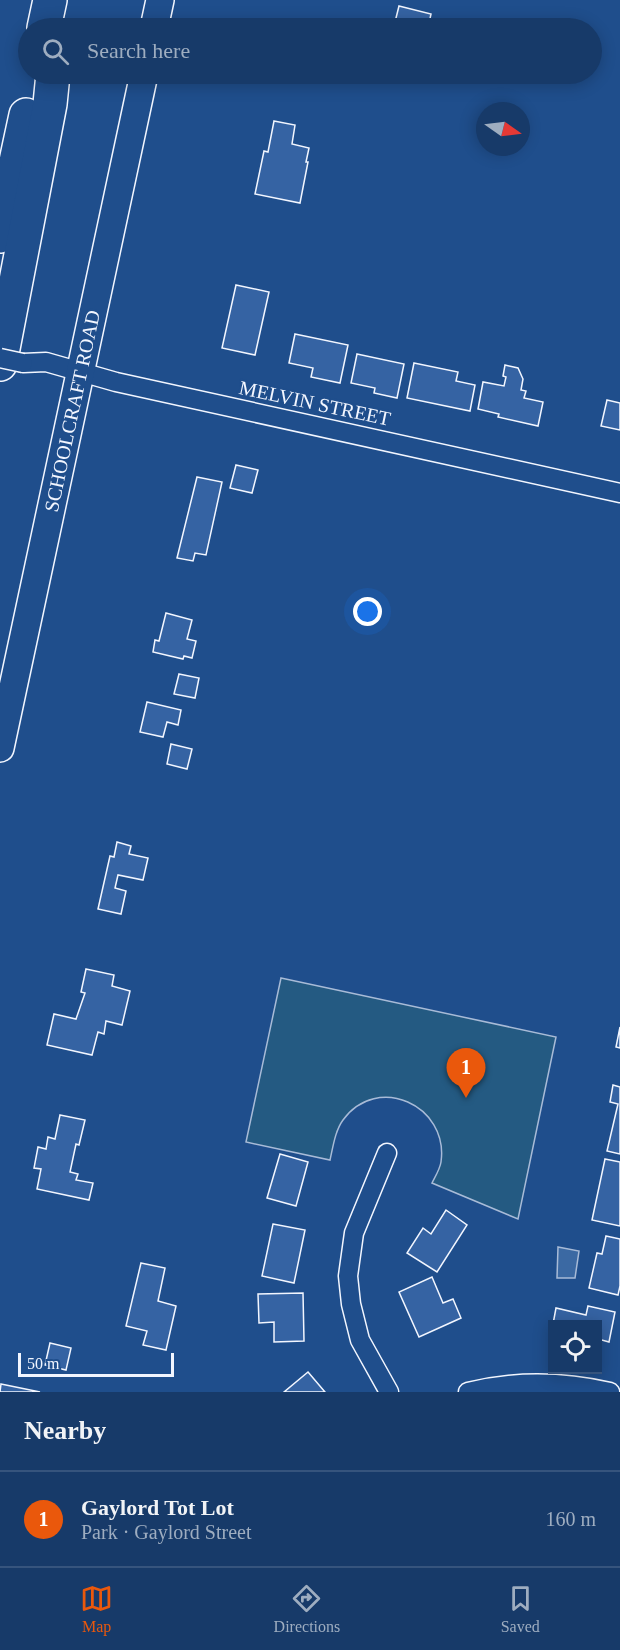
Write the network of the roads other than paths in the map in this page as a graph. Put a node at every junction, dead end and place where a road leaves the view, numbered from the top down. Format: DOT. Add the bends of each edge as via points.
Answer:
graph roads {
  1 [pos="50,0"];
  2 [pos="60,0"];
  3 [pos="160,0"];
  4 [pos="46,18"];
  5 [pos="58,18"];
  6 [pos="156,18"];
  7 [pos="33,84"];
  8 [pos="52,84"];
  9 [pos="142,84"];
  10 [pos="0,236"];
  11 [pos="0,358"];
  12 [pos="12,363"];
  13 [pos="80,372"];
  14 [pos="620,493"];
  15 [pos="0,748"];
  16 [pos="387,1153"];
  17 [pos="389,1392"];
  18 [pos="468,1392"];
  19 [pos="610,1392"];
  1 -- 4 [label="highway"];
  2 -- 5 [label="highway"];
  3 -- 6 [label="main road"];
  7 -- 10 [label="highway"];
  8 -- 12 [label="highway"];
  9 -- 13 [label="main road, SCHOOLCRAFT ROAD"];
  11 -- 12 [label="street, MELVIN STREET, bridge"];
  12 -- 13 [label="street, MELVIN STREET" via="46,363"];
  13 -- 14 [label="street, MELVIN STREET"];
  13 -- 15 [label="main road, SCHOOLCRAFT ROAD"];
  16 -- 17 [label="street" via="354,1233 348,1276 360,1340"];
  18 -- 19 [label="street" via="553,1382"];
}
